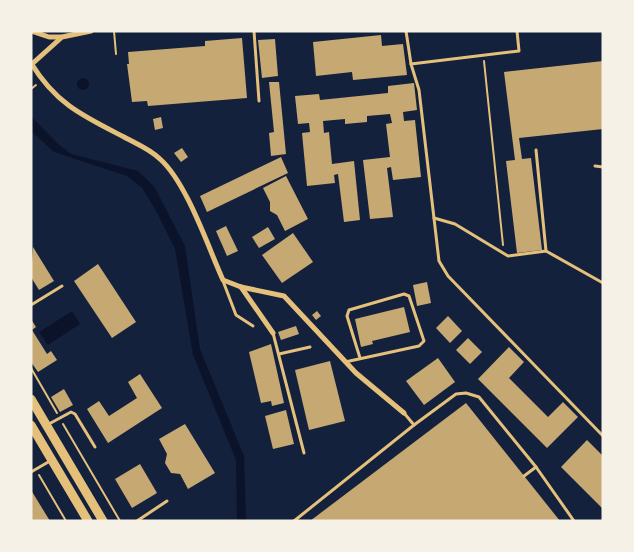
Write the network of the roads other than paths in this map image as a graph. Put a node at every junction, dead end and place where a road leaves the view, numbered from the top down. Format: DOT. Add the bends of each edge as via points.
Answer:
graph roads {
  1 [pos="31,31"];
  2 [pos="92,31"];
  3 [pos="254,31"];
  4 [pos="406,31"];
  5 [pos="517,31"];
  6 [pos="62,37"];
  7 [pos="32,63"];
  8 [pos="411,64"];
  9 [pos="259,101"];
  10 [pos="536,150"];
  11 [pos="595,166"];
  12 [pos="603,167"];
  13 [pos="434,218"];
  14 [pos="546,251"];
  15 [pos="223,280"];
  16 [pos="603,284"];
  17 [pos="62,286"];
  18 [pos="241,287"];
  19 [pos="31,305"];
  20 [pos="253,326"];
  21 [pos="273,333"];
  22 [pos="310,347"];
  23 [pos="279,354"];
  24 [pos="360,358"];
  25 [pos="345,362"];
  26 [pos="31,399"];
  27 [pos="404,413"];
  28 [pos="31,425"];
  29 [pos="46,425"];
  30 [pos="414,425"];
  31 [pos="603,436"];
  32 [pos="95,448"];
  33 [pos="304,453"];
  34 [pos="52,460"];
  35 [pos="536,467"];
  36 [pos="31,472"];
  37 [pos="524,476"];
  38 [pos="167,501"];
  39 [pos="88,521"];
  40 [pos="103,521"];
  41 [pos="137,521"];
  42 [pos="294,521"];
  43 [pos="574,521"];
  1 -- 6 [label="street"];
  2 -- 6 [label="street"];
  3 -- 9 [label="lane"];
  4 -- 8 [label="lane"];
  5 -- 8 [label="lane" via="519,51"];
  6 -- 7 [label="street"];
  7 -- 15 [label="street" via="42,80 73,110 146,148 163,161 183,190"];
  8 -- 13 [label="lane" via="419,90"];
  10 -- 14 [label="lane"];
  11 -- 12 [label="lane"];
  13 -- 14 [label="lane" via="455,224 508,256"];
  13 -- 31 [label="lane" via="442,270"];
  14 -- 16 [label="lane"];
  15 -- 18 [label="street"];
  15 -- 20 [label="lane" via="236,315"];
  17 -- 19 [label="lane"];
  18 -- 21 [label="street"];
  18 -- 25 [label="street" via="284,296"];
  21 -- 23 [label="lane"];
  22 -- 23 [label="lane"];
  23 -- 33 [label="lane"];
  24 -- 24 [label="lane" via="419,346 424,341 410,296 404,294 348,310"];
  24 -- 25 [label="lane"];
  25 -- 27 [label="street"];
  26 -- 29 [label="main road"];
  27 -- 30 [label="lane"];
  28 -- 34 [label="main road"];
  29 -- 32 [label="lane" via="71,412"];
  29 -- 40 [label="main road"];
  30 -- 35 [label="lane" via="456,394 466,392 479,398"];
  30 -- 42 [label="lane"];
  34 -- 36 [label="lane"];
  34 -- 39 [label="main road"];
  35 -- 37 [label="lane"];
  35 -- 43 [label="lane"];
  38 -- 41 [label="lane"];
}
